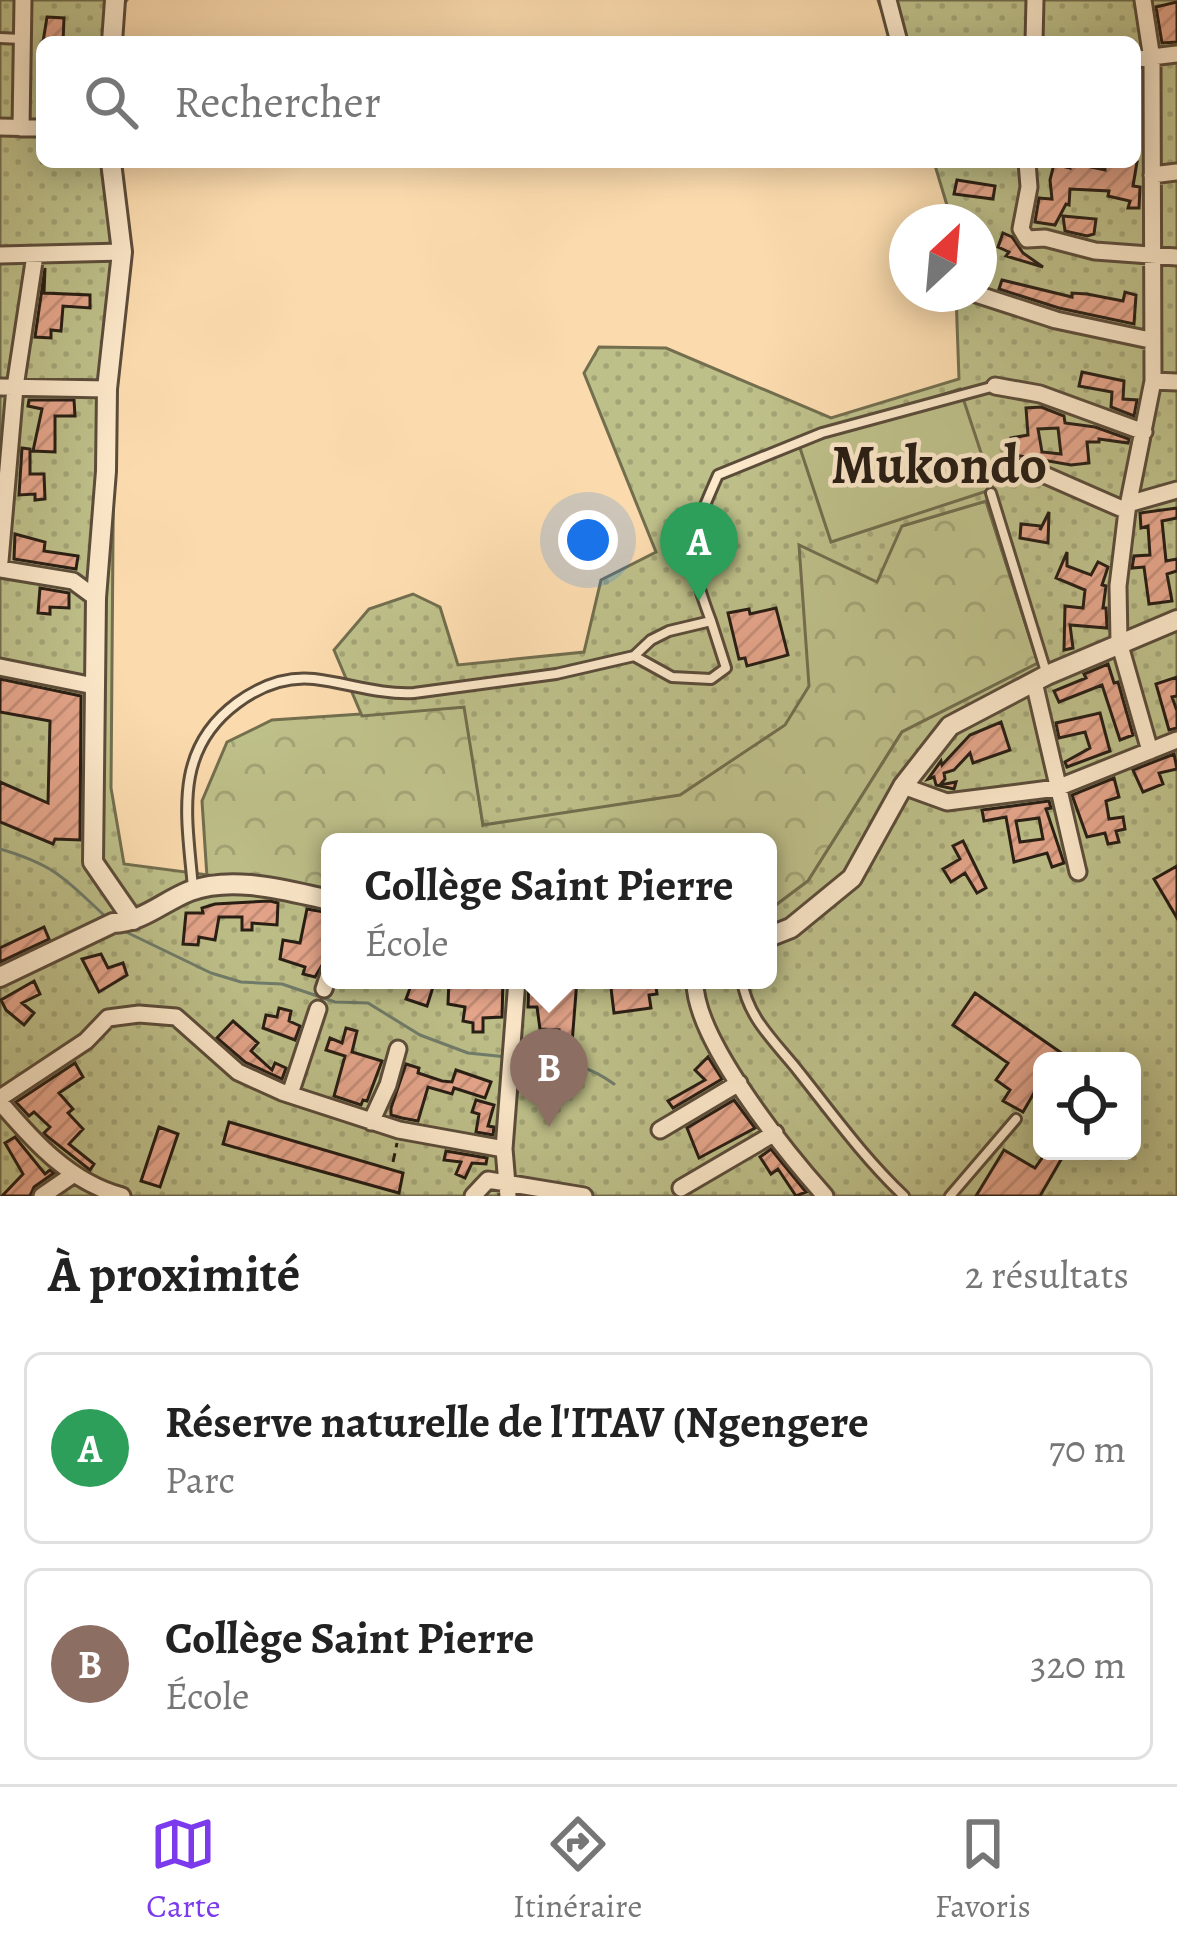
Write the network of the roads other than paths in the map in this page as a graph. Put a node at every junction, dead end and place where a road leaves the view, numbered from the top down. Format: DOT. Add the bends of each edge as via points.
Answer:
graph roads {
  1 [pos="23,0"];
  2 [pos="115,0"];
  3 [pos="888,0"];
  4 [pos="1035,0"];
  5 [pos="1143,0"];
  6 [pos="112,36"];
  7 [pos="897,36"];
  8 [pos="1034,36"];
  9 [pos="0,38"];
  10 [pos="22,39"];
  11 [pos="1177,54"];
  12 [pos="1143,59"];
  13 [pos="0,127"];
  14 [pos="21,128"];
  15 [pos="36,128"];
  16 [pos="1144,137"];
  17 [pos="112,168"];
  18 [pos="1027,168"];
  19 [pos="1177,172"];
  20 [pos="1152,175"];
  21 [pos="122,252"];
  22 [pos="0,255"];
  23 [pos="35,255"];
  24 [pos="1154,256"];
  25 [pos="1177,257"];
  26 [pos="997,301"];
  27 [pos="1150,340"];
  28 [pos="1153,381"];
  29 [pos="1177,382"];
  30 [pos="995,386"];
  31 [pos="8,387"];
  32 [pos="107,388"];
  33 [pos="1144,432"];
  34 [pos="1016,467"];
  35 [pos="1177,490"];
  36 [pos="991,494"];
  37 [pos="1128,508"];
  38 [pos="0,565"];
  39 [pos="96,598"];
  40 [pos="1177,620"];
  41 [pos="710,621"];
  42 [pos="1119,642"];
  43 [pos="634,656"];
  44 [pos="0,668"];
  45 [pos="1041,679"];
  46 [pos="94,686"];
  47 [pos="1177,740"];
  48 [pos="1150,751"];
  49 [pos="903,786"];
  50 [pos="1057,788"];
  51 [pos="1078,872"];
  52 [pos="194,890"];
  53 [pos="321,898"];
  54 [pos="123,922"];
  55 [pos="777,933"];
  56 [pos="0,977"];
  57 [pos="517,989"];
  58 [pos="694,989"];
  59 [pos="743,989"];
  60 [pos="318,1009"];
  61 [pos="398,1049"];
  62 [pos="740,1083"];
  63 [pos="290,1094"];
  64 [pos="1,1104"];
  65 [pos="1016,1119"];
  66 [pos="371,1122"];
  67 [pos="660,1130"];
  68 [pos="775,1132"];
  69 [pos="505,1149"];
  70 [pos="74,1174"];
  71 [pos="681,1188"];
  72 [pos="507,1189"];
  73 [pos="822,1195"];
  74 [pos="42,1196"];
  75 [pos="122,1196"];
  76 [pos="473,1196"];
  77 [pos="584,1196"];
  78 [pos="904,1196"];
  79 [pos="950,1196"];
  1 -- 10 [label="street"];
  2 -- 6 [label="street"];
  3 -- 7 [label="street"];
  4 -- 8 [label="street"];
  5 -- 12 [label="street"];
  9 -- 10 [label="lane"];
  10 -- 14 [label="street"];
  11 -- 12 [label="street"];
  12 -- 16 [label="street"];
  13 -- 14 [label="street"];
  14 -- 15 [label="street"];
  16 -- 20 [label="street"];
  17 -- 21 [label="street"];
  18 -- 24 [label="street" via="1021,230 1027,239"];
  19 -- 20 [label="street"];
  20 -- 24 [label="street"];
  21 -- 23 [label="street"];
  21 -- 32 [label="street"];
  22 -- 23 [label="street"];
  23 -- 31 [label="street"];
  24 -- 25 [label="street"];
  24 -- 27 [label="street"];
  26 -- 27 [label="street"];
  27 -- 28 [label="street"];
  28 -- 29 [label="street"];
  28 -- 33 [label="street"];
  30 -- 33 [label="street"];
  30 -- 41 [label="lane" via="822,433 718,476 691,545"];
  31 -- 32 [label="street"];
  31 -- 38 [label="street"];
  32 -- 39 [label="street"];
  33 -- 37 [label="street"];
  34 -- 37 [label="street"];
  35 -- 37 [label="street"];
  36 -- 45 [label="lane"];
  37 -- 42 [label="street"];
  38 -- 39 [label="street" via="73,581"];
  39 -- 46 [label="street"];
  40 -- 42 [label="street"];
  41 -- 43 [label="lane" via="669,631"];
  41 -- 43 [label="lane" via="725,668 711,679 671,676"];
  42 -- 45 [label="street"];
  42 -- 48 [label="street"];
  43 -- 52 [label="lane" via="414,693 312,679 256,689 205,733 195,754 187,805"];
  44 -- 46 [label="street"];
  45 -- 49 [label="street" via="950,726"];
  45 -- 50 [label="street"];
  46 -- 54 [label="street" via="93,862"];
  47 -- 48 [label="street"];
  48 -- 50 [label="street"];
  49 -- 50 [label="street" via="947,802"];
  49 -- 55 [label="street" via="851,878"];
  50 -- 51 [label="street"];
  52 -- 53 [label="street" via="253,885"];
  52 -- 54 [label="street"];
  54 -- 56 [label="street"];
  57 -- 69 [label="street"];
  58 -- 62 [label="street" via="704,1025"];
  59 -- 78 [label="lane" via="764,1031"];
  60 -- 63 [label="street"];
  61 -- 66 [label="street"];
  62 -- 67 [label="street"];
  62 -- 68 [label="street"];
  63 -- 64 [label="street" via="238,1072 176,1017 139,1014 103,1021"];
  63 -- 66 [label="street"];
  64 -- 70 [label="street"];
  65 -- 79 [label="lane"];
  66 -- 69 [label="street"];
  68 -- 71 [label="street"];
  68 -- 73 [label="street"];
  69 -- 72 [label="street"];
  70 -- 74 [label="street"];
  70 -- 75 [label="street"];
  72 -- 76 [label="street" via="488,1180"];
  72 -- 77 [label="street"];
}
